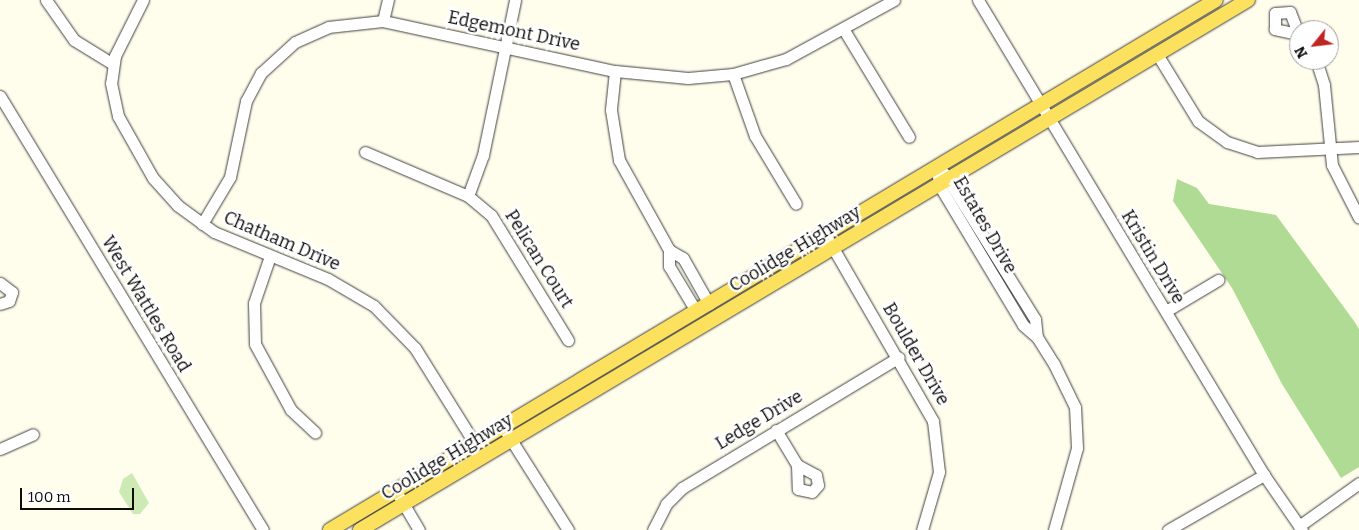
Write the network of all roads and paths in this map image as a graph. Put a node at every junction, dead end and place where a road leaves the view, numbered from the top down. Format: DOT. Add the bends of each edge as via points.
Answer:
graph roads {
  1 [pos="46,0"];
  2 [pos="143,0"];
  3 [pos="388,0"];
  4 [pos="515,0"];
  5 [pos="894,0"];
  6 [pos="978,0"];
  7 [pos="1216,0"];
  8 [pos="1248,0"];
  9 [pos="383,21"];
  10 [pos="844,30"];
  11 [pos="1153,39"];
  12 [pos="506,48"];
  13 [pos="1157,54"];
  14 [pos="113,64"];
  15 [pos="1319,70"];
  16 [pos="615,71"];
  17 [pos="733,74"];
  18 [pos="0,96"];
  19 [pos="1042,105"];
  20 [pos="1050,119"];
  21 [pos="909,137"];
  22 [pos="1359,147"];
  23 [pos="1329,149"];
  24 [pos="365,152"];
  25 [pos="937,168"];
  26 [pos="945,182"];
  27 [pos="468,196"];
  28 [pos="796,204"];
  29 [pos="1359,218"];
  30 [pos="202,224"];
  31 [pos="825,234"];
  32 [pos="833,248"];
  33 [pos="669,250"];
  34 [pos="270,256"];
  35 [pos="1218,280"];
  36 [pos="0,282"];
  37 [pos="0,304"];
  38 [pos="710,304"];
  39 [pos="696,311"];
  40 [pos="1166,311"];
  41 [pos="568,340"];
  42 [pos="899,357"];
  43 [pos="503,427"];
  44 [pos="776,430"];
  45 [pos="315,432"];
  46 [pos="33,434"];
  47 [pos="511,440"];
  48 [pos="475,444"];
  49 [pos="0,450"];
  50 [pos="797,465"];
  51 [pos="1264,475"];
  52 [pos="1359,484"];
  53 [pos="396,491"];
  54 [pos="404,504"];
  55 [pos="1300,528"];
  56 [pos="263,530"];
  57 [pos="330,530"];
  58 [pos="360,530"];
  59 [pos="419,530"];
  60 [pos="568,530"];
  61 [pos="653,530"];
  62 [pos="922,530"];
  63 [pos="1054,530"];
  64 [pos="1168,530"];
  1 -- 14 [label="street" via="74,40"];
  2 -- 14 [label="street, Chatham Drive"];
  3 -- 9 [label="street"];
  4 -- 12 [label="street"];
  5 -- 10 [label="street, Edgemont Drive"];
  6 -- 19 [label="street, Kristin Drive"];
  7 -- 11 [label="main road, Coolidge Highway"];
  8 -- 13 [label="main road, Coolidge Highway"];
  9 -- 12 [label="street, Edgemont Drive"];
  9 -- 30 [label="street, Edgemont Drive" via="328,27 295,42 270,62 246,101 230,177"];
  10 -- 17 [label="street, Edgemont Drive" via="786,59"];
  10 -- 21 [label="street"];
  11 -- 13 [label="main road" via="1151,46"];
  11 -- 19 [label="main road, Coolidge Highway"];
  12 -- 16 [label="street, Edgemont Drive"];
  12 -- 27 [label="street" via="480,165"];
  13 -- 20 [label="main road, Coolidge Highway"];
  13 -- 23 [label="street" via="1198,121 1227,142 1257,152"];
  14 -- 30 [label="street, Chatham Drive" via="114,102 134,149 164,192"];
  15 -- 23 [label="street" via="1324,85"];
  16 -- 17 [label="street, Edgemont Drive" via="670,78"];
  16 -- 33 [label="street" via="610,110 619,160"];
  17 -- 28 [label="street" via="755,136"];
  18 -- 56 [label="street, West Wattles Road"];
  19 -- 20 [label="street, Kristin Drive"];
  19 -- 25 [label="main road, Coolidge Highway"];
  20 -- 26 [label="main road, Coolidge Highway"];
  20 -- 40 [label="street, Kristin Drive"];
  22 -- 23 [label="street"];
  23 -- 29 [label="street" via="1338,181"];
  24 -- 27 [label="street, Pelican Court"];
  25 -- 26 [label="street, Estates Drive"];
  25 -- 31 [label="main road, Coolidge Highway"];
  26 -- 32 [label="main road, Coolidge Highway"];
  26 -- 63 [label="street, Estates Drive" via="1022,325 1037,337 1075,407 1077,448"];
  27 -- 41 [label="street, Pelican Court" via="500,226"];
  30 -- 34 [label="street, Chatham Drive"];
  31 -- 32 [label="street, Boulder Drive"];
  31 -- 38 [label="main road, Coolidge Highway"];
  32 -- 42 [label="street, Boulder Drive"];
  32 -- 47 [label="main road, Coolidge Highway"];
  33 -- 38 [label="street" via="683,258"];
  33 -- 39 [label="street" via="669,266"];
  34 -- 45 [label="street" via="254,302 255,344 290,410"];
  34 -- 48 [label="street, Chatham Drive" via="342,286 390,320 426,363"];
  35 -- 40 [label="street"];
  36 -- 37 [label="street" via="12,292 9,301"];
  38 -- 39 [label="main road, Coolidge Highway"];
  39 -- 43 [label="main road, Coolidge Highway"];
  40 -- 51 [label="street, Kristin Drive"];
  42 -- 44 [label="street, Ledge Drive"];
  42 -- 62 [label="street, Boulder Drive" via="930,412 940,446 937,486"];
  43 -- 47 [label="street"];
  43 -- 48 [label="main road, Coolidge Highway"];
  44 -- 50 [label="street"];
  44 -- 61 [label="street, Ledge Drive" via="682,488 666,504"];
  46 -- 49 [label="street"];
  47 -- 54 [label="main road, Coolidge Highway"];
  47 -- 60 [label="street"];
  48 -- 53 [label="main road, Coolidge Highway"];
  51 -- 55 [label="street, Kristin Drive"];
  51 -- 64 [label="street"];
  52 -- 55 [label="street"];
  53 -- 54 [label="street"];
  53 -- 57 [label="main road, Coolidge Highway"];
  54 -- 58 [label="main road, Coolidge Highway"];
  54 -- 59 [label="street"];
}
